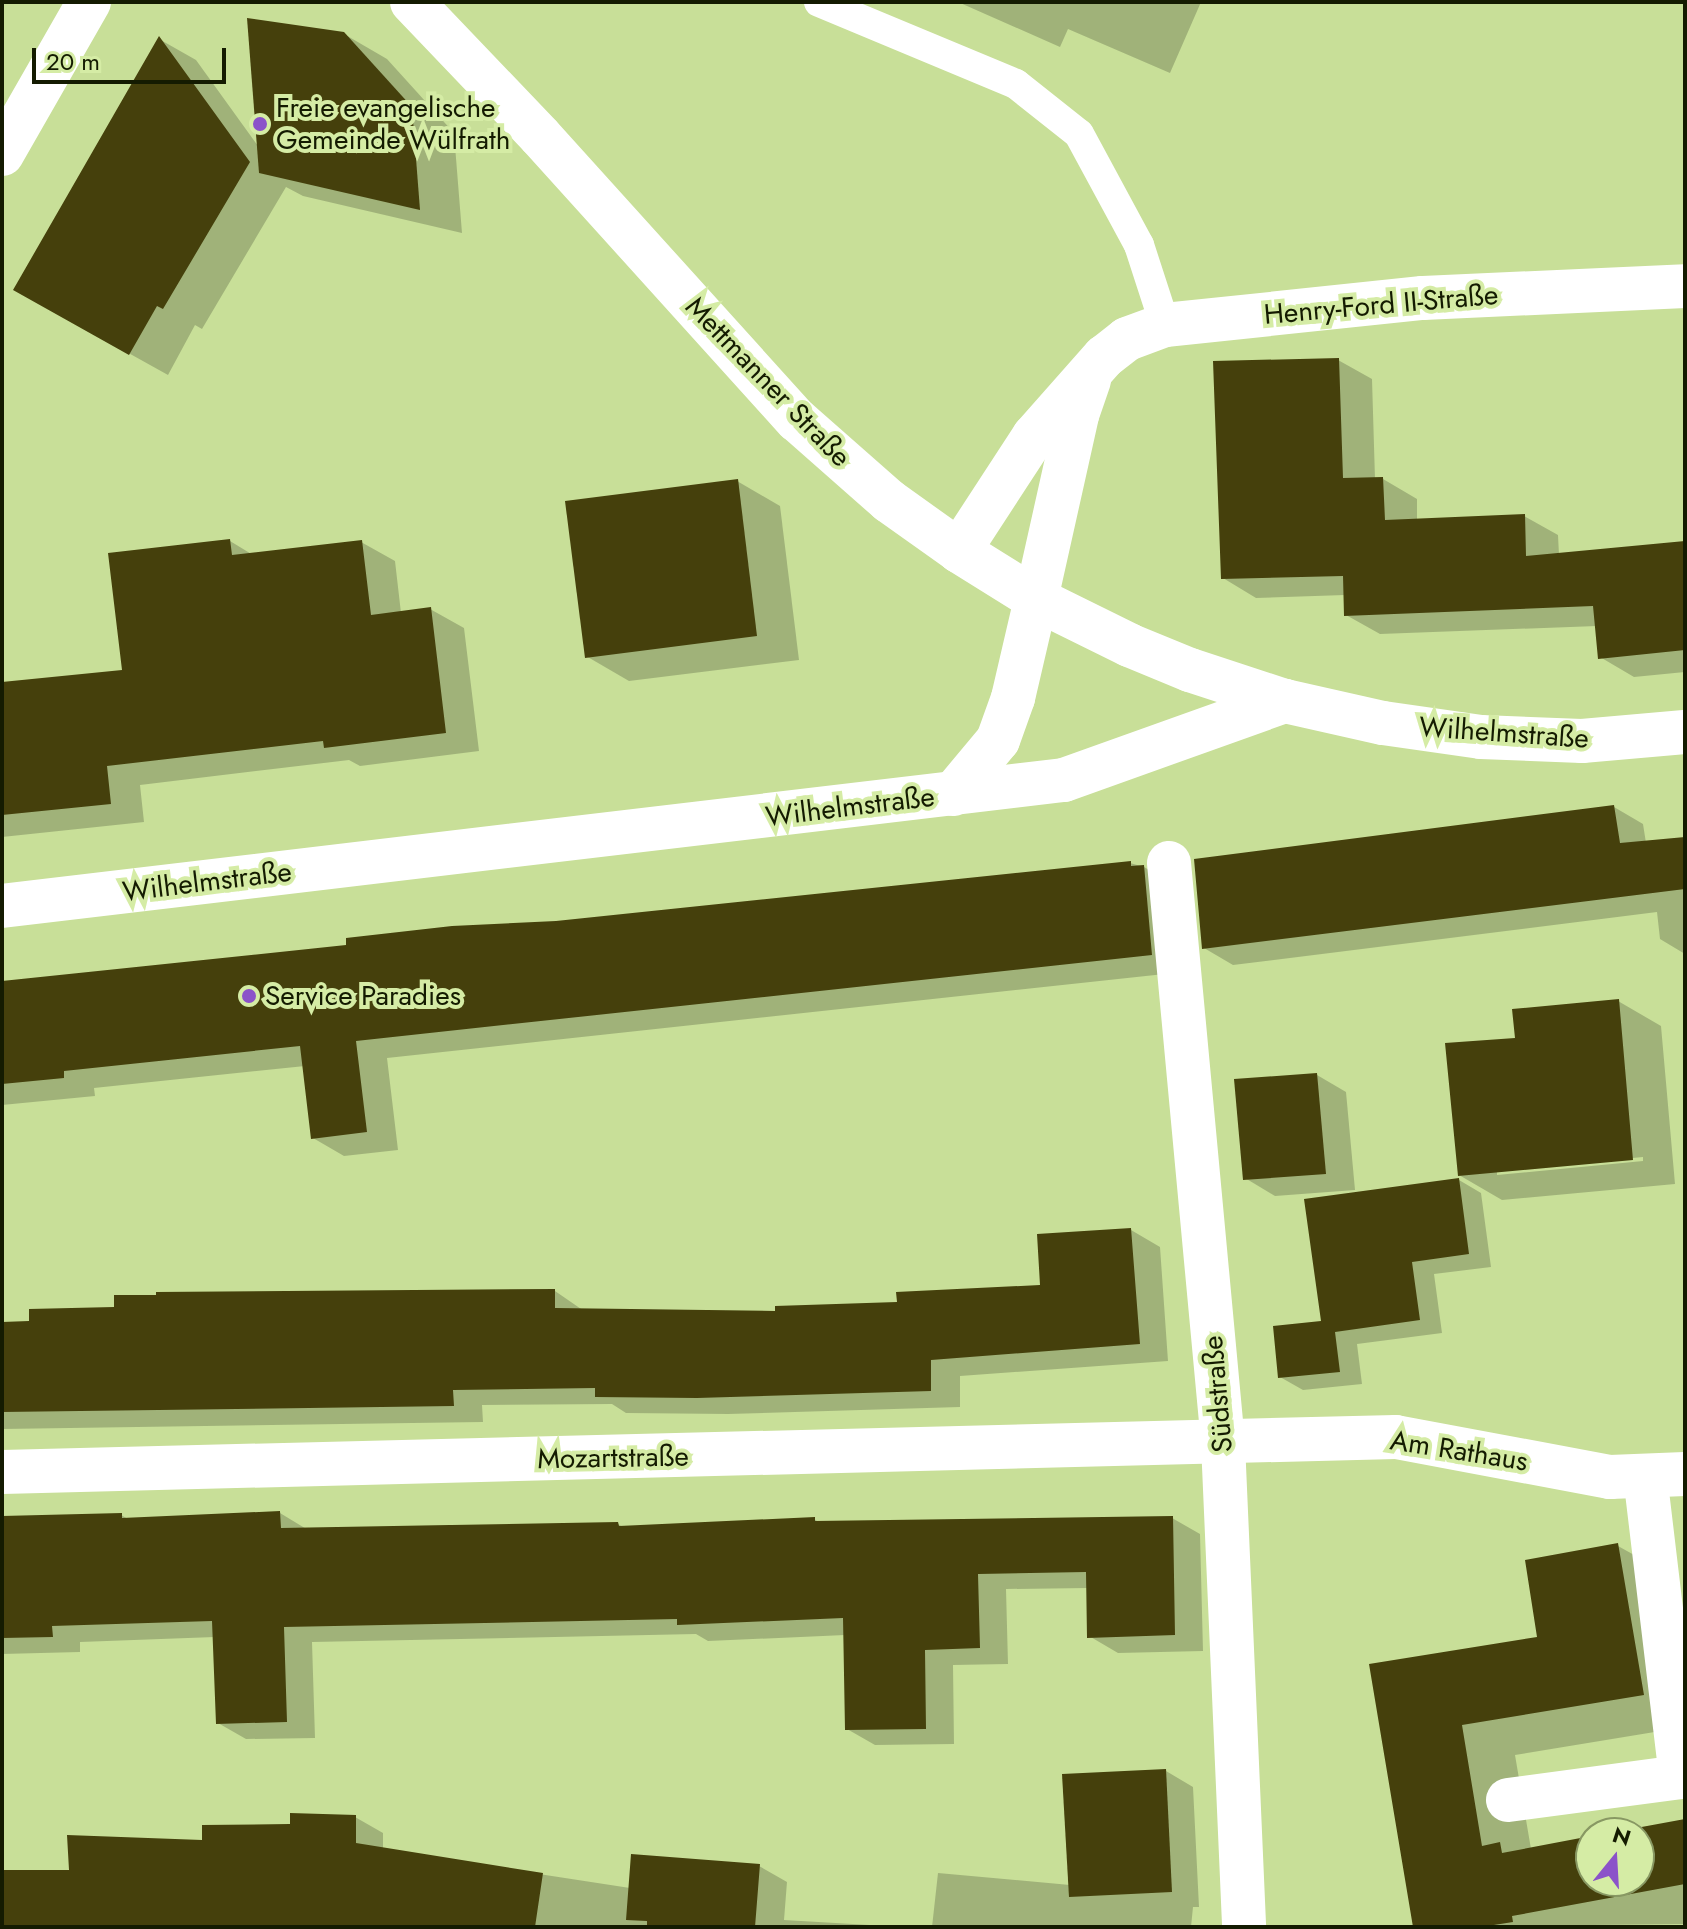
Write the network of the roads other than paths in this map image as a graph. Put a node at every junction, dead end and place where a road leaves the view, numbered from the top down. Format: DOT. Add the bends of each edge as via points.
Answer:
graph roads {
  1 [pos="89,2"];
  2 [pos="412,2"];
  3 [pos="819,2"];
  4 [pos="2,154"];
  5 [pos="1685,286"];
  6 [pos="1165,325"];
  7 [pos="1092,371"];
  8 [pos="959,551"];
  9 [pos="1036,599"];
  10 [pos="1285,701"];
  11 [pos="1685,732"];
  12 [pos="953,794"];
  13 [pos="1169,863"];
  14 [pos="2,906"];
  15 [pos="1223,1443"];
  16 [pos="2,1472"];
  17 [pos="1665,1475"];
  18 [pos="1508,1800"];
  19 [pos="1244,1927"];
  1 -- 4 [label="street"];
  2 -- 8 [label="street, Mettmanner Straße" via="797,420 889,501"];
  3 -- 6 [label="lane" via="1016,84 1079,134 1139,245"];
  5 -- 6 [label="street, Henry-Ford II-Straße" via="1423,298"];
  6 -- 7 [label="street, Henry-Ford II-Straße" via="1127,339"];
  7 -- 8 [label="street, Henry-Ford II-Straße" via="1034,436"];
  7 -- 9 [label="street, Henry-Ford II-Straße" via="1077,415"];
  8 -- 9 [label="street, Mettmanner Straße"];
  9 -- 10 [label="street, Mettmanner Straße" via="1129,645"];
  9 -- 12 [label="street, Henry-Ford II-Straße" via="998,740"];
  10 -- 11 [label="street, Wilhelmstraße" via="1481,737 1582,741"];
  10 -- 12 [label="street, Wilhelmstraße" via="1064,780"];
  12 -- 14 [label="street, Wilhelmstraße"];
  13 -- 15 [label="street, Südstraße"];
  15 -- 16 [label="street, Mozartstraße"];
  15 -- 17 [label="street, Am Rathaus" via="1396,1437 1610,1477"];
  15 -- 19 [label="street, Südstraße"];
  17 -- 18 [label="street, Am Rathaus" via="1681,1777"];
}
